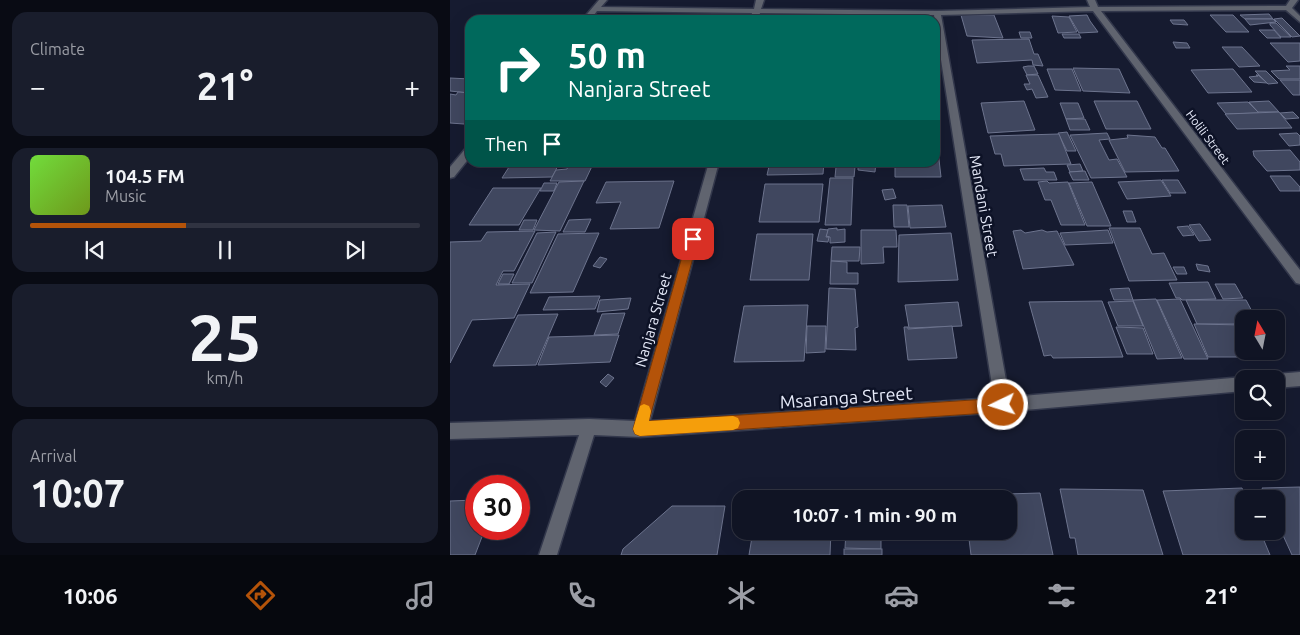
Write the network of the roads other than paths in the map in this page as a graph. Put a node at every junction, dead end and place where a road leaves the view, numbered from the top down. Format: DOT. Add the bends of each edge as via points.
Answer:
graph roads {
  1 [pos="603,0"];
  2 [pos="760,0"];
  3 [pos="1294,0"];
  4 [pos="1093,5"];
  5 [pos="1288,8"];
  6 [pos="596,9"];
  7 [pos="756,10"];
  8 [pos="937,13"];
  9 [pos="591,15"];
  10 [pos="755,15"];
  11 [pos="1300,20"];
  12 [pos="940,31"];
  13 [pos="465,156"];
  14 [pos="713,167"];
  15 [pos="450,174"];
  16 [pos="1300,279"];
  17 [pos="1300,379"];
  18 [pos="1285,380"];
  19 [pos="1235,385"];
  20 [pos="1003,405"];
  21 [pos="589,427"];
  22 [pos="640,429"];
  23 [pos="450,431"];
  24 [pos="548,555"];
  1 -- 6 [label="street"];
  2 -- 7 [label="street"];
  3 -- 5 [label="street"];
  4 -- 5 [label="street"];
  4 -- 8 [label="street"];
  4 -- 16 [label="street, Holili Street"];
  5 -- 11 [label="street"];
  6 -- 7 [label="street"];
  6 -- 9 [label="street"];
  7 -- 8 [label="street"];
  7 -- 10 [label="street"];
  12 -- 20 [label="street, Mandani Street"];
  13 -- 15 [label="street"];
  14 -- 22 [label="street, Nanjara Street"];
  17 -- 18 [label="street"];
  19 -- 20 [label="street, Msaranga Street"];
  20 -- 22 [label="street, Msaranga Street"];
  21 -- 22 [label="street, Msaranga Street"];
  21 -- 23 [label="street, Msaranga Street"];
  21 -- 24 [label="street"];
}
